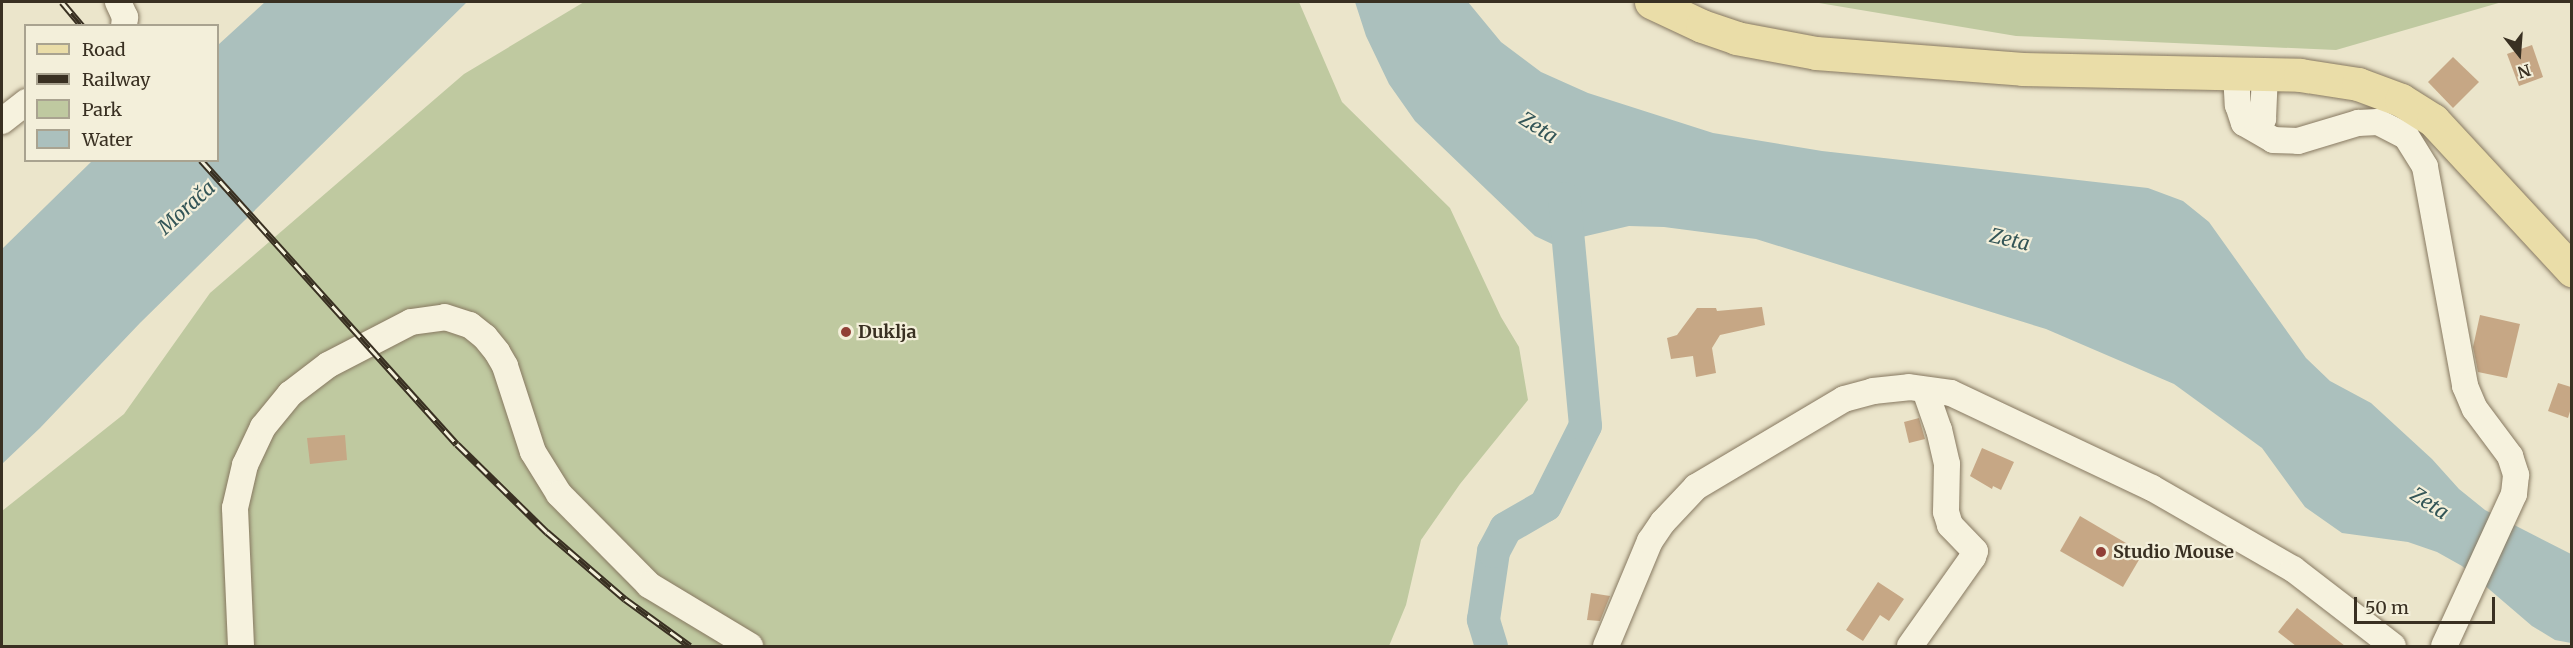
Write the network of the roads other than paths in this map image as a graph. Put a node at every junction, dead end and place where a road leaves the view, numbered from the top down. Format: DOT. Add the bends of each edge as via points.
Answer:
graph roads {
  1 [pos="118,2"];
  2 [pos="1651,2"];
  3 [pos="124,24"];
  4 [pos="2250,84"];
  5 [pos="24,104"];
  6 [pos="2,121"];
  7 [pos="2571,270"];
  8 [pos="1925,390"];
  9 [pos="241,646"];
  10 [pos="750,646"];
  11 [pos="1606,646"];
  12 [pos="1910,646"];
  13 [pos="2393,646"];
  14 [pos="2445,646"];
  1 -- 3 [label="street"];
  2 -- 4 [label="main road" via="1736,38 1816,53"];
  4 -- 7 [label="main road" via="2315,76 2358,84 2401,99 2420,111 2476,165"];
  4 -- 14 [label="street" via="2263,119 2257,129 2273,140 2290,142 2370,121 2386,124 2406,136 2425,167 2465,386 2475,409 2510,456 2516,475 2514,494"];
  5 -- 6 [label="street"];
  8 -- 11 [label="street" via="1909,387 1844,399 1696,487 1650,541"];
  8 -- 12 [label="street" via="1947,464 1946,512 1950,525 1975,550"];
  8 -- 13 [label="street" via="1951,393 1973,402 2152,488 2293,570"];
  9 -- 10 [label="street" via="235,508 245,465 262,427 295,389 328,365 411,322 445,317 470,325 497,352 533,452 559,494 649,585"];
}
